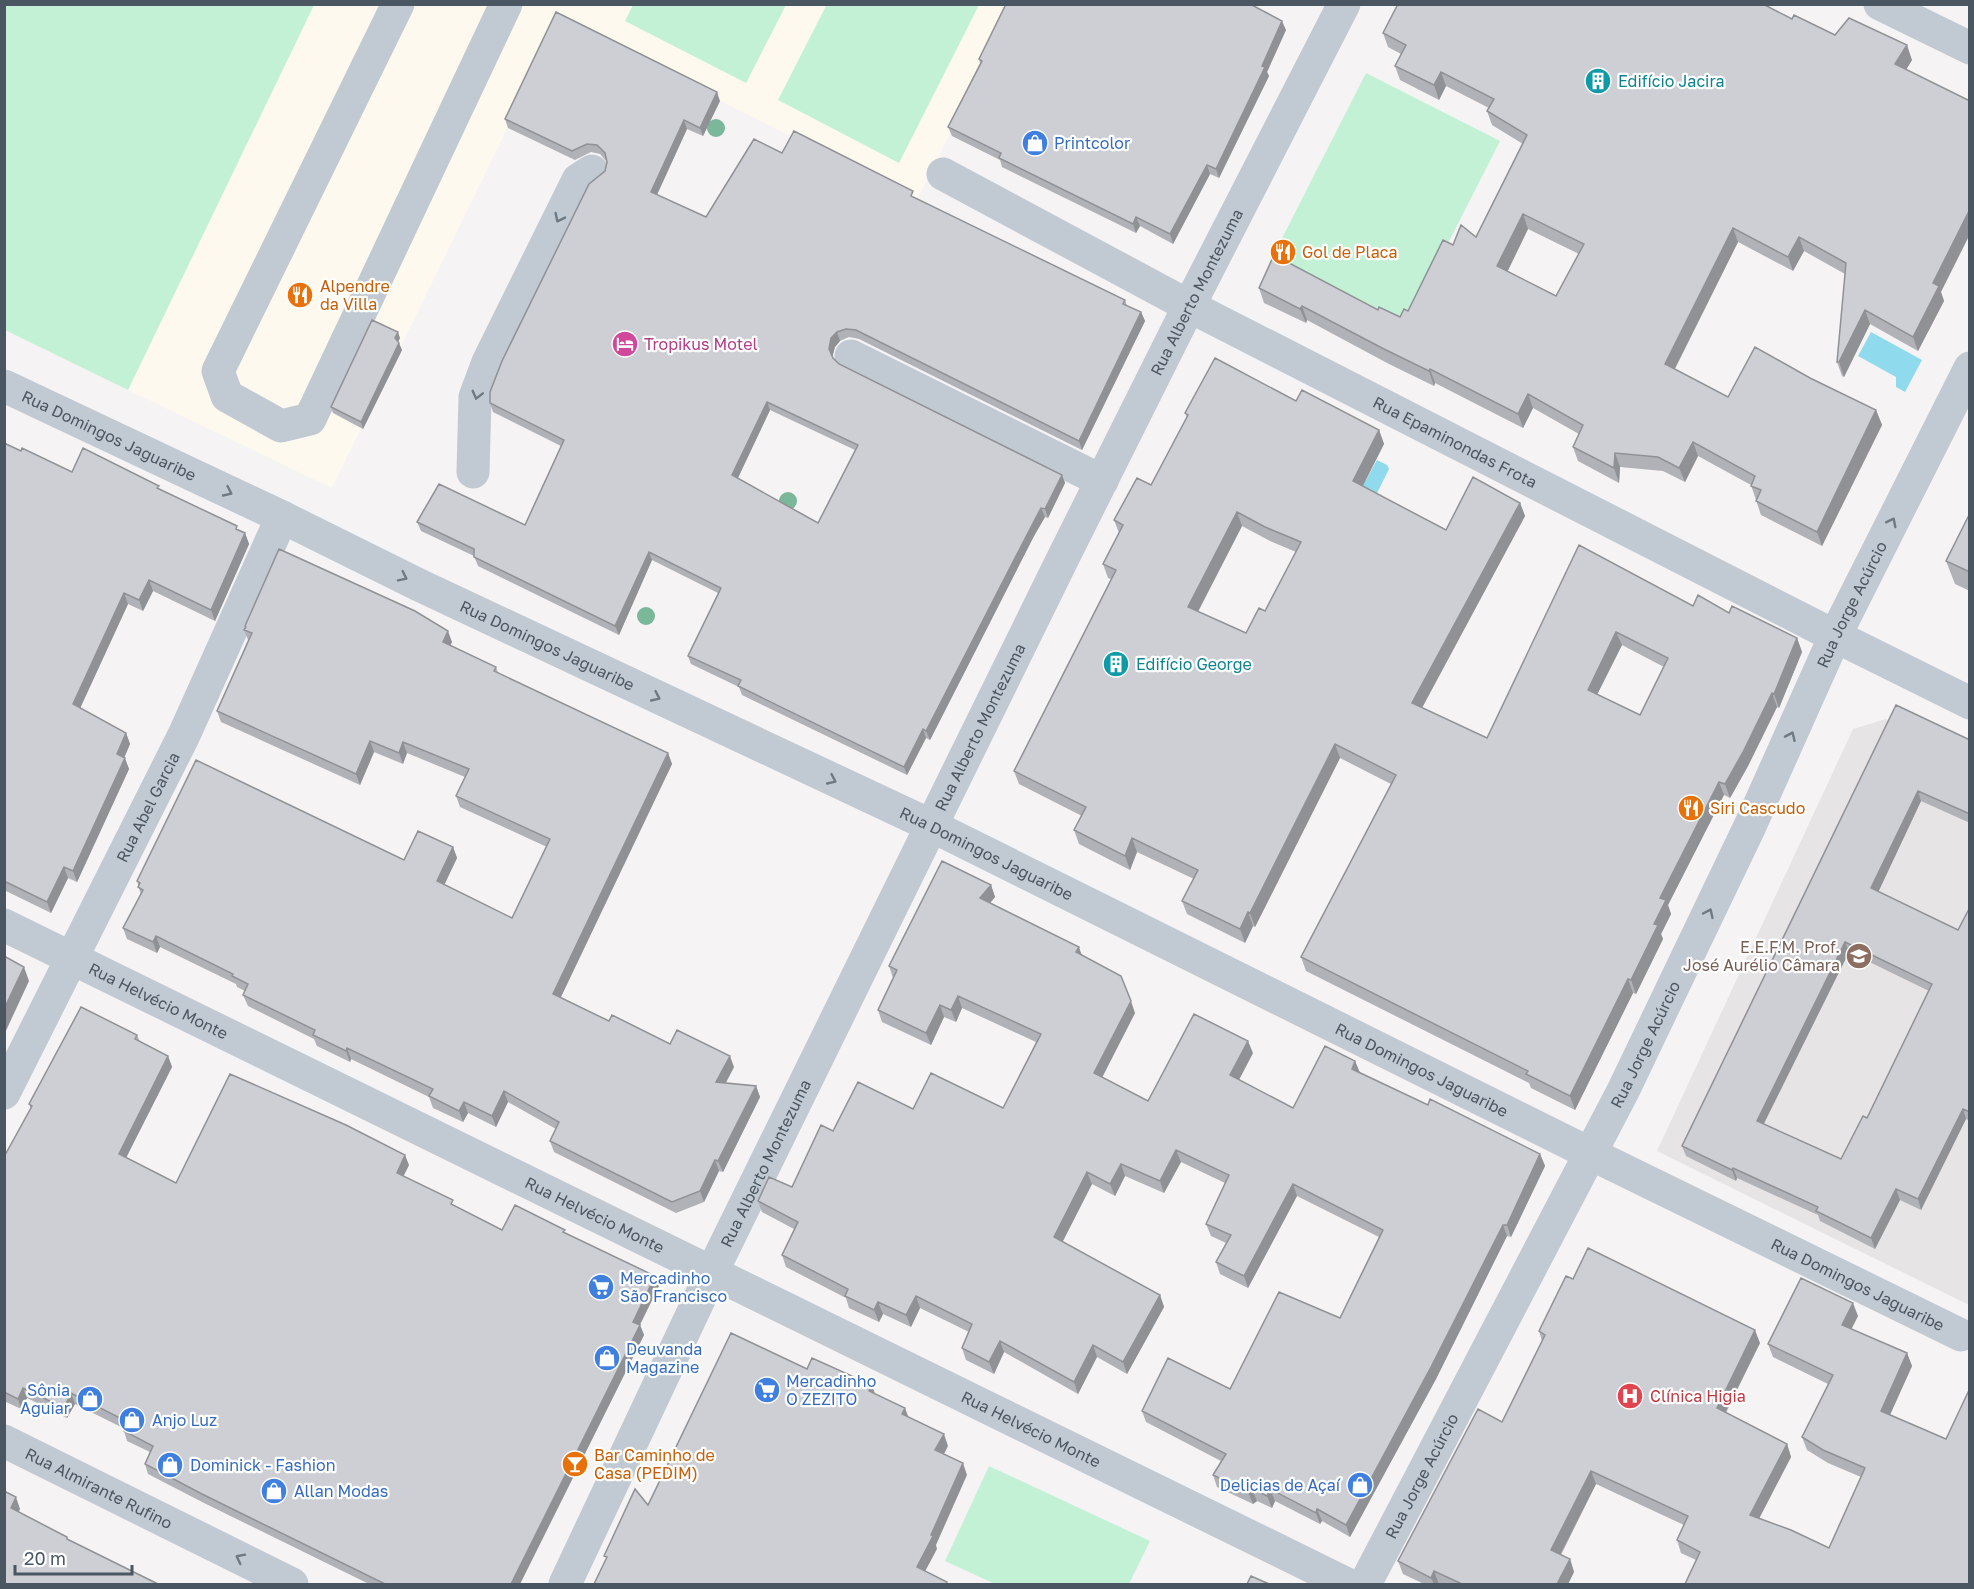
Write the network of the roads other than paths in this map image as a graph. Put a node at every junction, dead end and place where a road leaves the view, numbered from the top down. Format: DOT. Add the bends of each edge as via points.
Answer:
graph roads {
  1 [pos="398,4"];
  2 [pos="506,4"];
  3 [pos="1344,4"];
  4 [pos="1880,4"];
  5 [pos="1970,48"];
  6 [pos="591,171"];
  7 [pos="943,174"];
  8 [pos="1189,306"];
  9 [pos="850,356"];
  10 [pos="1970,368"];
  11 [pos="4,386"];
  12 [pos="473,472"];
  13 [pos="1102,481"];
  14 [pos="282,517"];
  15 [pos="1835,636"];
  16 [pos="1970,703"];
  17 [pos="932,826"];
  18 [pos="4,925"];
  19 [pos="73,958"];
  20 [pos="4,1094"];
  21 [pos="1591,1154"];
  22 [pos="712,1272"];
  23 [pos="1961,1335"];
  24 [pos="4,1441"];
  25 [pos="292,1584"];
  26 [pos="565,1584"];
  27 [pos="1347,1584"];
  28 [pos="1365,1584"];
  1 -- 2 [label="street" via="218,371 227,396 281,426 310,419"];
  3 -- 8 [label="street, Rua Alberto Montezuma"];
  4 -- 5 [label="street"];
  6 -- 12 [label="street, one-way" via="578,180 485,370 475,397"];
  7 -- 8 [label="street, Rua Epaminondas Frota"];
  8 -- 13 [label="street, Rua Alberto Montezuma"];
  8 -- 15 [label="street, Rua Epaminondas Frota"];
  9 -- 13 [label="street"];
  15 -- 10 [label="street, Rua Jorge Acúrcio, one-way"];
  11 -- 14 [label="street, Rua Domingos Jaguaribe, one-way"];
  13 -- 17 [label="street, Rua Alberto Montezuma"];
  14 -- 17 [label="street, Rua Domingos Jaguaribe, one-way"];
  14 -- 19 [label="street, Rua Abel Garcia" via="184,735"];
  15 -- 16 [label="street, Rua Epaminondas Frota"];
  21 -- 15 [label="street, Rua Jorge Acúrcio, one-way" via="1745,837"];
  17 -- 21 [label="street, Rua Domingos Jaguaribe"];
  17 -- 22 [label="street, Rua Alberto Montezuma"];
  18 -- 19 [label="street, Rua Helvécio Monte"];
  19 -- 20 [label="street, Rua Abel Garcia"];
  19 -- 22 [label="street, Rua Helvécio Monte"];
  21 -- 23 [label="street, Rua Domingos Jaguaribe"];
  21 -- 28 [label="street, Rua Jorge Acúrcio"];
  22 -- 26 [label="street, Rua Alberto Montezuma"];
  22 -- 27 [label="street, Rua Helvécio Monte"];
  25 -- 24 [label="street, Rua Almirante Rufino, one-way"];
}
